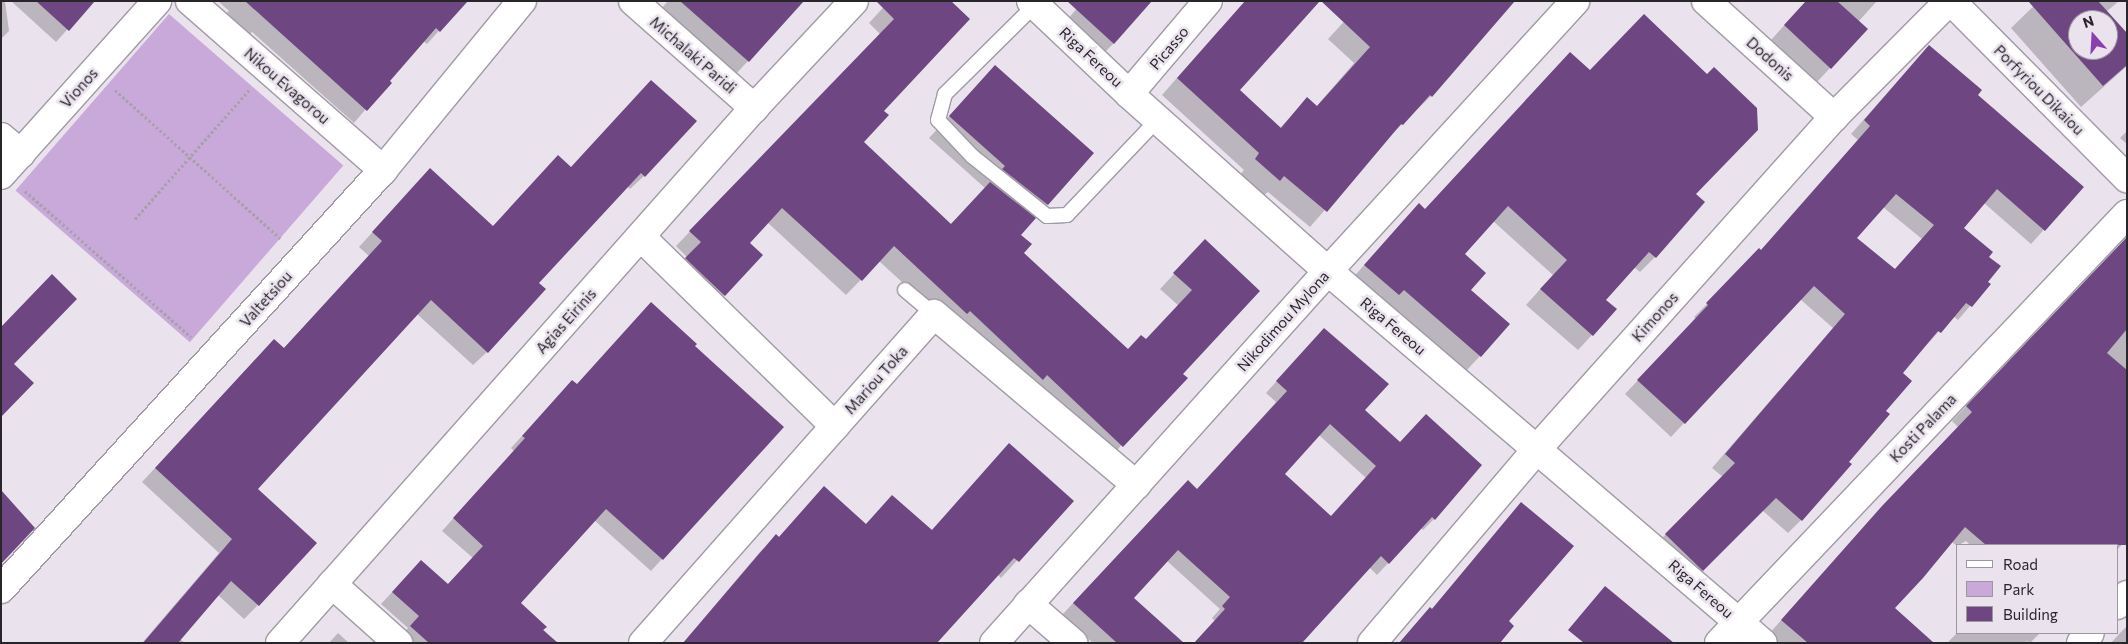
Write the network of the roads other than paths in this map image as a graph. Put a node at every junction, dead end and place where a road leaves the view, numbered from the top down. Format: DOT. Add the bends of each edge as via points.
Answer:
graph roads {
  1 [pos="157,1"];
  2 [pos="190,1"];
  3 [pos="522,1"];
  4 [pos="633,1"];
  5 [pos="854,1"];
  6 [pos="1208,1"];
  7 [pos="1575,1"];
  8 [pos="1706,1"];
  9 [pos="1950,1"];
  10 [pos="1033,3"];
  11 [pos="1129,94"];
  12 [pos="754,108"];
  13 [pos="1834,117"];
  14 [pos="1158,119"];
  15 [pos="7,159"];
  16 [pos="383,170"];
  17 [pos="2127,178"];
  18 [pos="2127,214"];
  19 [pos="641,237"];
  20 [pos="1328,271"];
  21 [pos="905,290"];
  22 [pos="934,314"];
  23 [pos="835,426"];
  24 [pos="1537,449"];
  25 [pos="1136,485"];
  26 [pos="332,584"];
  27 [pos="1,589"];
  28 [pos="2127,595"];
  29 [pos="1028,604"];
  30 [pos="2118,604"];
  31 [pos="1738,621"];
  32 [pos="280,643"];
  33 [pos="398,643"];
  34 [pos="643,643"];
  35 [pos="994,643"];
  36 [pos="1073,643"];
  37 [pos="1372,643"];
  38 [pos="1719,643"];
  39 [pos="1764,643"];
  1 -- 15 [label="street, Vionos" via="94,72"];
  2 -- 16 [label="street, Nikou Evagorou"];
  3 -- 16 [label="street, Valtetsiou"];
  4 -- 12 [label="street, Michalaki Paridi"];
  5 -- 12 [label="street, Agias Eirinis"];
  6 -- 11 [label="street, Picasso"];
  7 -- 20 [label="street, Nikodimou Mylona"];
  8 -- 13 [label="street, Dodonis"];
  9 -- 13 [label="street, Kimonos"];
  9 -- 17 [label="street, Porfyriou Dikaiou"];
  10 -- 11 [label="street, Riga Fereou"];
  10 -- 14 [label="lane" via="945,94 938,120 972,156 1047,216 1067,216"];
  11 -- 14 [label="street, Riga Fereou"];
  12 -- 19 [label="street, Agias Eirinis"];
  13 -- 24 [label="street, Kimonos"];
  14 -- 20 [label="street, Riga Fereou"];
  16 -- 27 [label="street, Valtetsiou"];
  18 -- 31 [label="street, Kosti Palama"];
  19 -- 23 [label="street"];
  19 -- 26 [label="street, Agias Eirinis"];
  20 -- 24 [label="street, Riga Fereou"];
  20 -- 25 [label="street, Nikodimou Mylona"];
  21 -- 22 [label="lane"];
  22 -- 23 [label="street, Mariou Toka"];
  22 -- 25 [label="street"];
  23 -- 34 [label="street, Mariou Toka"];
  24 -- 31 [label="street, Riga Fereou"];
  24 -- 37 [label="street, Kimonos"];
  25 -- 29 [label="street, Nikodimou Mylona"];
  26 -- 32 [label="street, Agias Eirinis"];
  26 -- 33 [label="street"];
  28 -- 30 [label="street"];
  29 -- 35 [label="street, Nikodimou Mylona"];
  29 -- 36 [label="street"];
  31 -- 38 [label="street, Kosti Palama"];
  31 -- 39 [label="street, Riga Fereou"];
}
